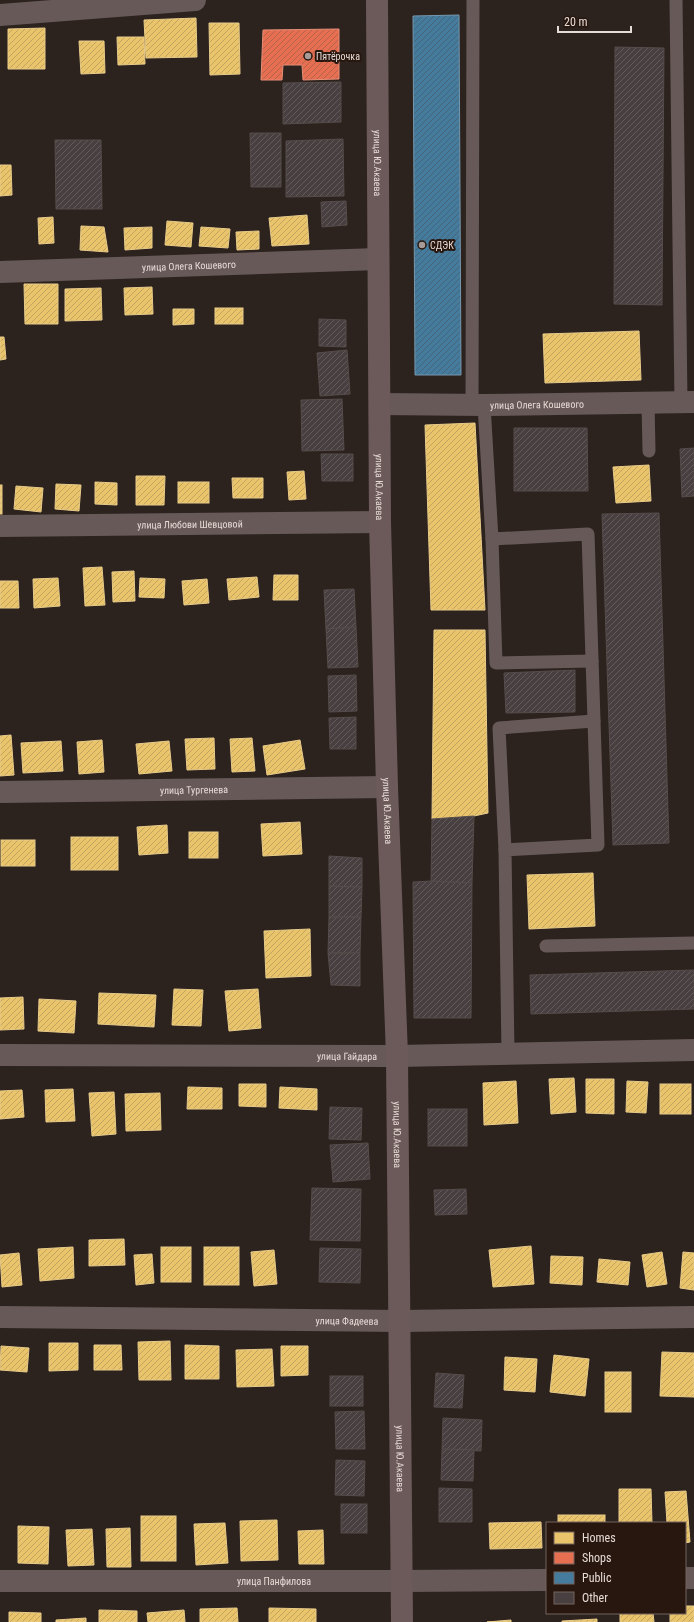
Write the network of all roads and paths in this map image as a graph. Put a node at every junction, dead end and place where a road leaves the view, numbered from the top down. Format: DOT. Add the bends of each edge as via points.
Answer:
graph roads {
  1 [pos="195,0"];
  2 [pos="377,0"];
  3 [pos="473,0"];
  4 [pos="676,0"];
  5 [pos="0,15"];
  6 [pos="378,259"];
  7 [pos="0,272"];
  8 [pos="648,403"];
  9 [pos="688,403"];
  10 [pos="380,404"];
  11 [pos="478,405"];
  12 [pos="649,451"];
  13 [pos="380,522"];
  14 [pos="0,526"];
  15 [pos="492,539"];
  16 [pos="592,661"];
  17 [pos="594,721"];
  18 [pos="387,788"];
  19 [pos="0,792"];
  20 [pos="505,850"];
  21 [pos="694,943"];
  22 [pos="546,946"];
  23 [pos="694,1050"];
  24 [pos="508,1054"];
  25 [pos="0,1055"];
  26 [pos="397,1056"];
  27 [pos="0,1317"];
  28 [pos="694,1317"];
  29 [pos="400,1321"];
  30 [pos="546,1580"];
  31 [pos="0,1581"];
  32 [pos="402,1581"];
  33 [pos="402,1622"];
  1 -- 5 [label="street"];
  2 -- 6 [label="main road, улица Ю.Акаева"];
  3 -- 11 [label="lane"];
  4 -- 9 [label="lane"];
  6 -- 7 [label="street, улица Олега Кошевого"];
  6 -- 10 [label="main road, улица Ю.Акаева"];
  8 -- 9 [label="street, улица Олега Кошевого"];
  8 -- 11 [label="street, улица Олега Кошевого"];
  8 -- 12 [label="lane"];
  10 -- 11 [label="street, улица Олега Кошевого"];
  10 -- 13 [label="main road, улица Ю.Акаева"];
  11 -- 15 [label="lane"];
  13 -- 14 [label="street, улица Любови Шевцовой"];
  13 -- 18 [label="main road, улица Ю.Акаева"];
  15 -- 16 [label="lane" via="496,663"];
  15 -- 16 [label="lane" via="588,534"];
  16 -- 17 [label="lane"];
  17 -- 20 [label="lane" via="598,845"];
  17 -- 20 [label="lane" via="499,728"];
  18 -- 19 [label="street, улица Тургенева"];
  18 -- 26 [label="main road, улица Ю.Акаева"];
  20 -- 24 [label="lane"];
  21 -- 22 [label="lane"];
  23 -- 24 [label="street, улица Гайдара"];
  24 -- 26 [label="street, улица Гайдара"];
  25 -- 26 [label="street, улица Гайдара"];
  26 -- 29 [label="main road, улица Ю.Акаева"];
  27 -- 29 [label="street, улица Фадеева"];
  28 -- 29 [label="street, улица Фадеева"];
  29 -- 32 [label="main road, улица Ю.Акаева"];
  30 -- 32 [label="street, улица Панфилова"];
  31 -- 32 [label="street, улица Панфилова"];
  32 -- 33 [label="main road, улица Ю.Акаева"];
}
